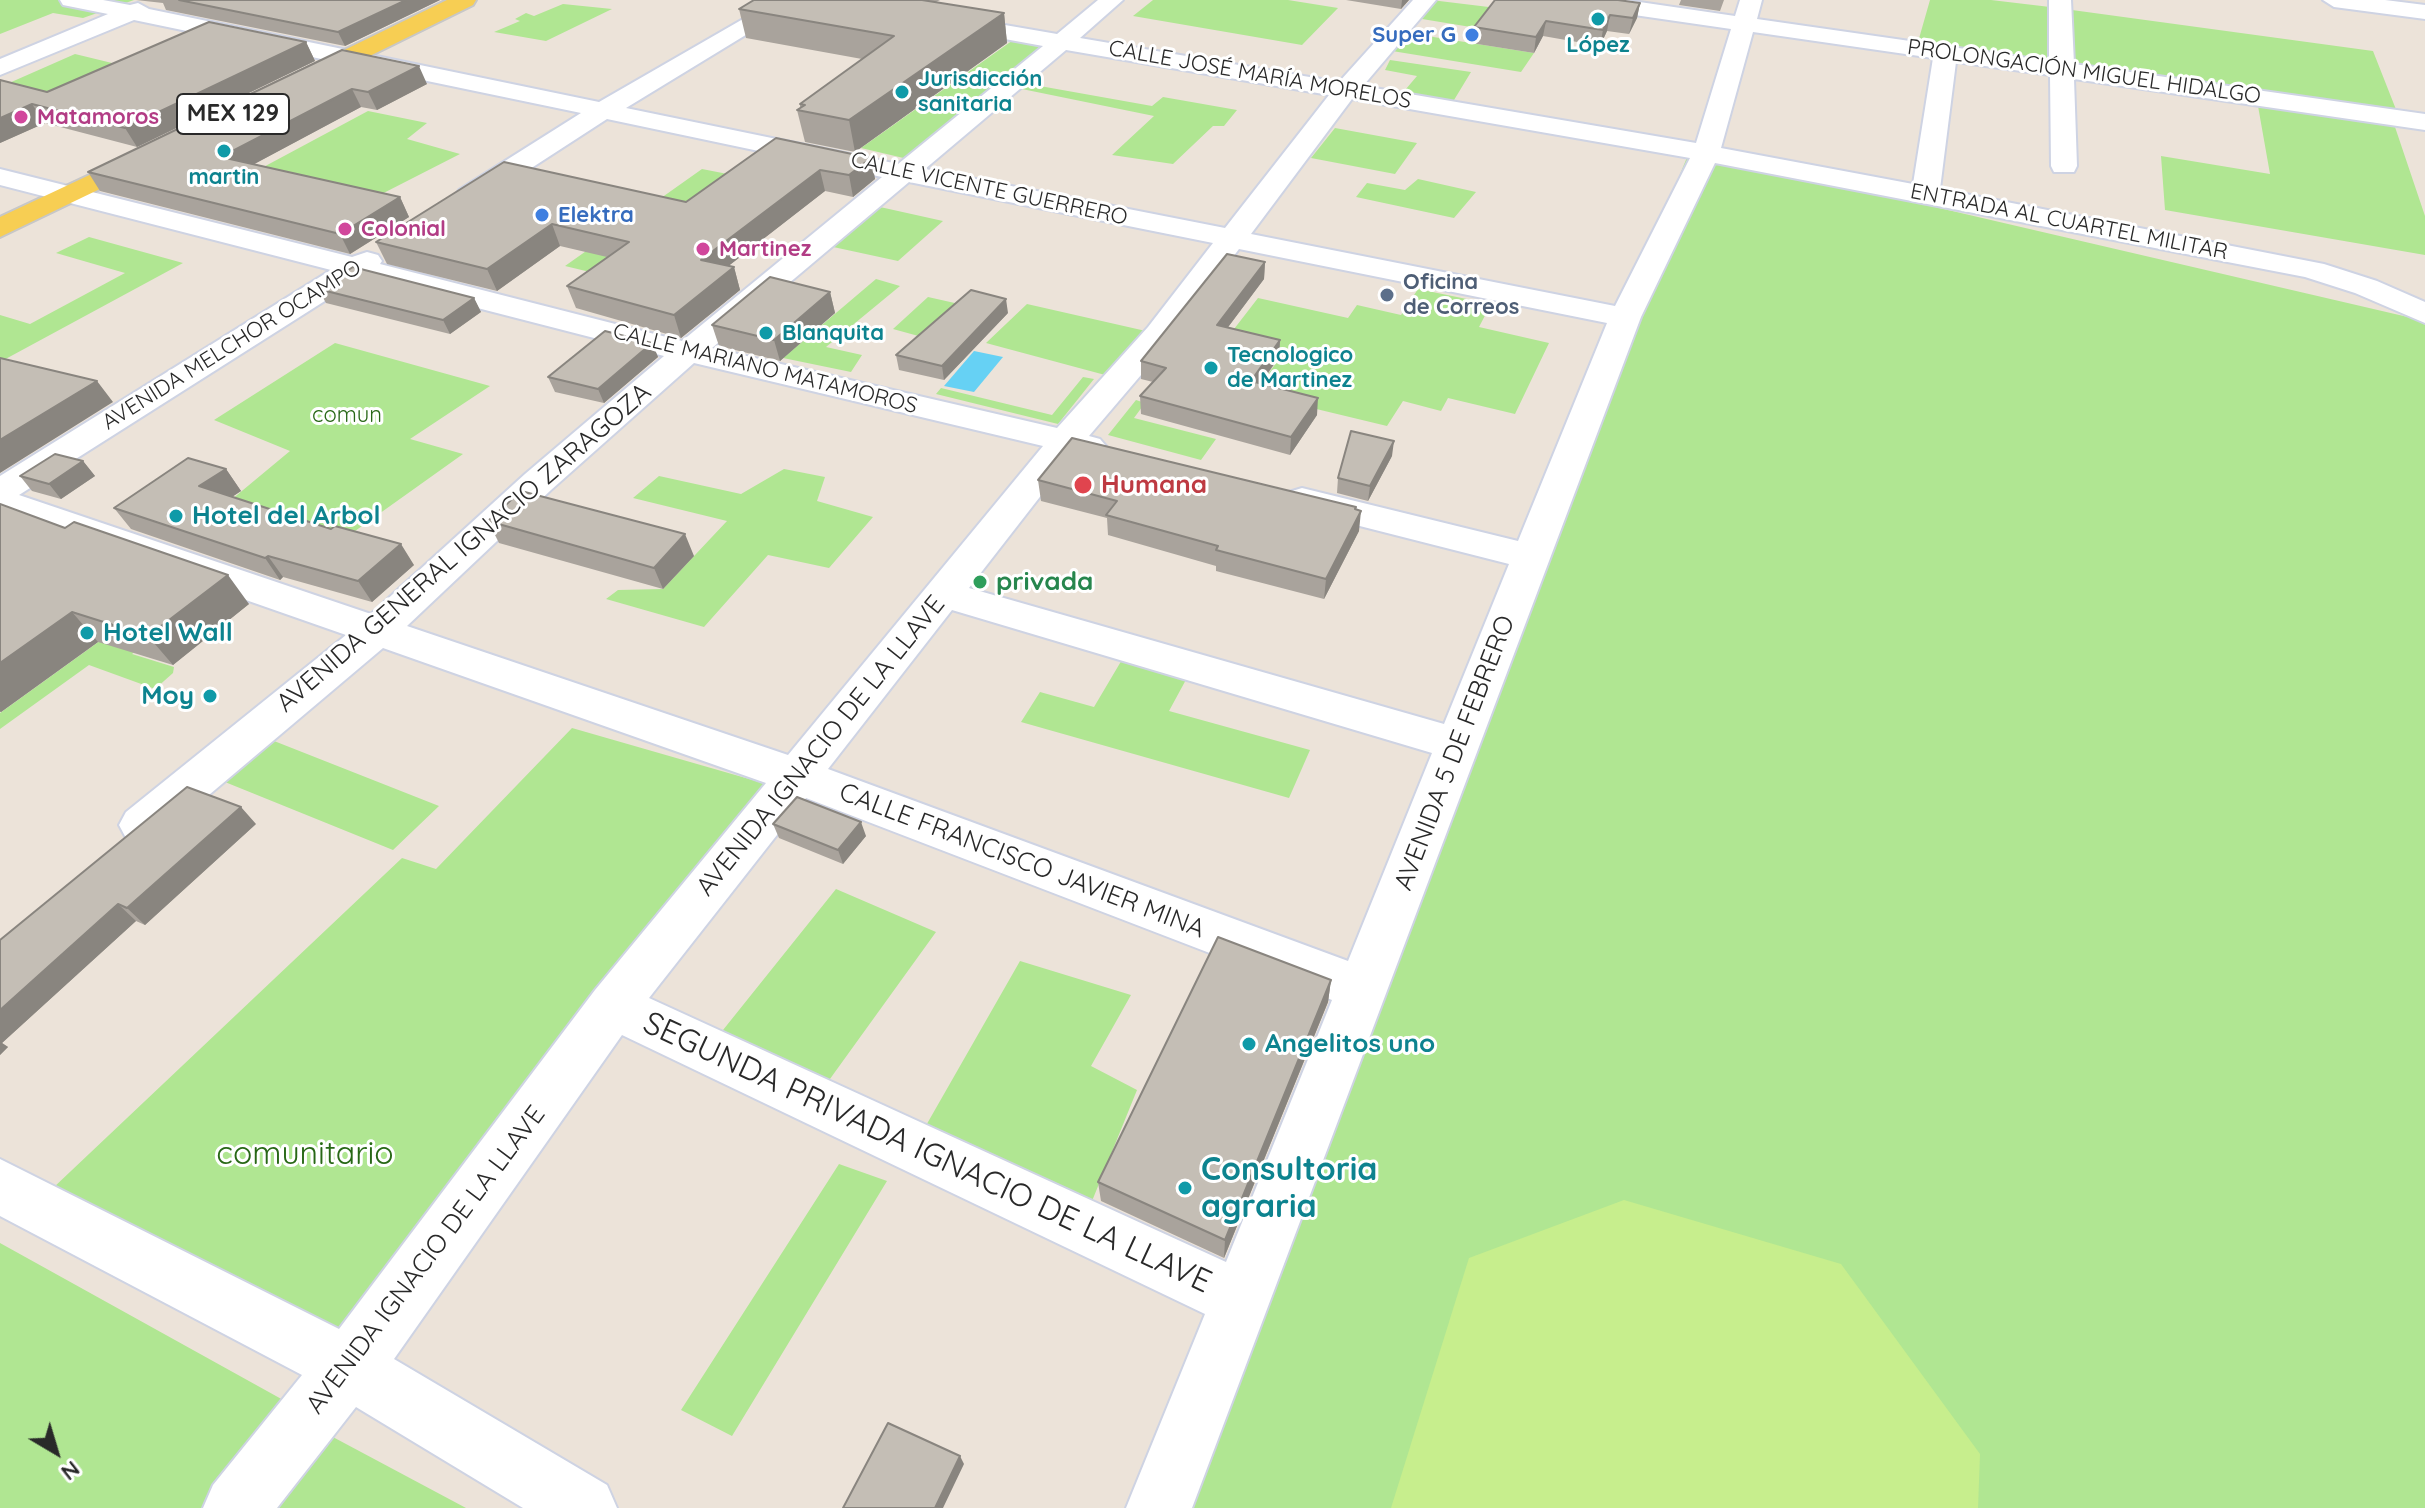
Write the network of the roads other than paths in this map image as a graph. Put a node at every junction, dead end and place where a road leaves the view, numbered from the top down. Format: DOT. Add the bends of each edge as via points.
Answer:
graph roads {
  1 [pos="71,0"];
  2 [pos="163,0"];
  3 [pos="465,0"];
  4 [pos="792,0"];
  5 [pos="1112,0"];
  6 [pos="1425,0"];
  7 [pos="1579,0"];
  8 [pos="2060,0"];
  9 [pos="2334,0"];
  10 [pos="2374,7"];
  11 [pos="1747,11"];
  12 [pos="2425,12"];
  13 [pos="131,13"];
  14 [pos="921,18"];
  15 [pos="1065,42"];
  16 [pos="1946,51"];
  17 [pos="347,58"];
  18 [pos="0,68"];
  19 [pos="2064,68"];
  20 [pos="1346,90"];
  21 [pos="277,92"];
  22 [pos="604,110"];
  23 [pos="2425,122"];
  24 [pos="164,148"];
  25 [pos="1706,153"];
  26 [pos="2064,166"];
  27 [pos="904,173"];
  28 [pos="0,177"];
  29 [pos="1925,194"];
  30 [pos="65,196"];
  31 [pos="447,210"];
  32 [pos="0,228"];
  33 [pos="1234,239"];
  34 [pos="394,244"];
  35 [pos="354,269"];
  36 [pos="2425,314"];
  37 [pos="1625,317"];
  38 [pos="688,352"];
  39 [pos="1066,440"];
  40 [pos="1111,451"];
  41 [pos="0,492"];
  42 [pos="1276,493"];
  43 [pos="0,501"];
  44 [pos="1531,557"];
  45 [pos="942,594"];
  46 [pos="375,633"];
  47 [pos="1458,744"];
  48 [pos="797,776"];
  49 [pos="111,851"];
  50 [pos="1362,989"];
  51 [pos="613,1006"];
  52 [pos="0,1186"];
  53 [pos="1241,1300"];
  54 [pos="349,1367"];
  55 [pos="236,1508"];
  56 [pos="584,1508"];
  57 [pos="1159,1508"];
  1 -- 13 [label="street, CALLE VICENTE GUERRERO"];
  2 -- 13 [label="street"];
  3 -- 17 [label="main road, MEX 129"];
  4 -- 22 [label="street"];
  5 -- 15 [label="street, AVENIDA GENERAL IGNACIO ZARAGOZA"];
  6 -- 20 [label="street, AVENIDA IGNACIO DE LA LLAVE"];
  7 -- 11 [label="street, PROLONGACIÓN MIGUEL HIDALGO"];
  8 -- 19 [label="street"];
  9 -- 10 [label="street"];
  10 -- 12 [label="street"];
  11 -- 16 [label="street, PROLONGACIÓN MIGUEL HIDALGO"];
  11 -- 25 [label="street, AVENIDA 5 DE FEBRERO"];
  13 -- 17 [label="street, CALLE VICENTE GUERRERO"];
  13 -- 18 [label="street"];
  14 -- 15 [label="street, CALLE JOSÉ MARÍA MORELOS"];
  15 -- 20 [label="street, CALLE JOSÉ MARÍA MORELOS"];
  15 -- 27 [label="street, AVENIDA GENERAL IGNACIO ZARAGOZA"];
  16 -- 19 [label="street, PROLONGACIÓN MIGUEL HIDALGO"];
  16 -- 29 [label="street"];
  17 -- 21 [label="main road, MEX 129"];
  17 -- 22 [label="street, CALLE VICENTE GUERRERO"];
  19 -- 23 [label="street, PROLONGACIÓN MIGUEL HIDALGO"];
  19 -- 26 [label="street"];
  20 -- 25 [label="street, CALLE JOSÉ MARÍA MORELOS"];
  20 -- 33 [label="street, AVENIDA IGNACIO DE LA LLAVE"];
  22 -- 27 [label="street, CALLE VICENTE GUERRERO"];
  22 -- 31 [label="street"];
  24 -- 30 [label="main road, MEX 129"];
  25 -- 29 [label="street, ENTRADA AL CUARTEL MILITAR"];
  25 -- 37 [label="street, AVENIDA 5 DE FEBRERO"];
  27 -- 33 [label="street, CALLE VICENTE GUERRERO"];
  27 -- 38 [label="street, AVENIDA GENERAL IGNACIO ZARAGOZA"];
  28 -- 30 [label="street, CALLE MARIANO MATAMOROS"];
  29 -- 36 [label="street, ENTRADA AL CUARTEL MILITAR" via="2313,270"];
  30 -- 32 [label="main road, MEX 129"];
  30 -- 35 [label="street, CALLE MARIANO MATAMOROS"];
  33 -- 37 [label="street, CALLE VICENTE GUERRERO"];
  33 -- 39 [label="street, AVENIDA IGNACIO DE LA LLAVE"];
  34 -- 35 [label="street, AVENIDA MELCHOR OCAMPO"];
  35 -- 38 [label="street, CALLE MARIANO MATAMOROS"];
  35 -- 41 [label="street, AVENIDA MELCHOR OCAMPO"];
  37 -- 44 [label="street, AVENIDA 5 DE FEBRERO"];
  38 -- 39 [label="street, CALLE MARIANO MATAMOROS"];
  38 -- 46 [label="street, AVENIDA GENERAL IGNACIO ZARAGOZA"];
  39 -- 40 [label="street, CALLE MARIANO MATAMOROS"];
  39 -- 45 [label="street, AVENIDA IGNACIO DE LA LLAVE"];
  42 -- 44 [label="street"];
  43 -- 46 [label="street, CALLE FRANCISCO JAVIER MINA"];
  44 -- 47 [label="street, AVENIDA 5 DE FEBRERO"];
  45 -- 47 [label="street"];
  45 -- 48 [label="street, AVENIDA IGNACIO DE LA LLAVE"];
  46 -- 48 [label="street, CALLE FRANCISCO JAVIER MINA"];
  46 -- 49 [label="street, AVENIDA GENERAL IGNACIO ZARAGOZA"];
  47 -- 50 [label="street, AVENIDA 5 DE FEBRERO"];
  48 -- 50 [label="street, CALLE FRANCISCO JAVIER MINA"];
  48 -- 51 [label="street, AVENIDA IGNACIO DE LA LLAVE"];
  50 -- 53 [label="street, AVENIDA 5 DE FEBRERO"];
  51 -- 53 [label="street, SEGUNDA PRIVADA IGNACIO DE LA LLAVE"];
  51 -- 54 [label="street, AVENIDA IGNACIO DE LA LLAVE"];
  52 -- 54 [label="street"];
  53 -- 57 [label="street, AVENIDA 5 DE FEBRERO"];
  54 -- 55 [label="street, AVENIDA IGNACIO DE LA LLAVE"];
  54 -- 56 [label="street"];
}
